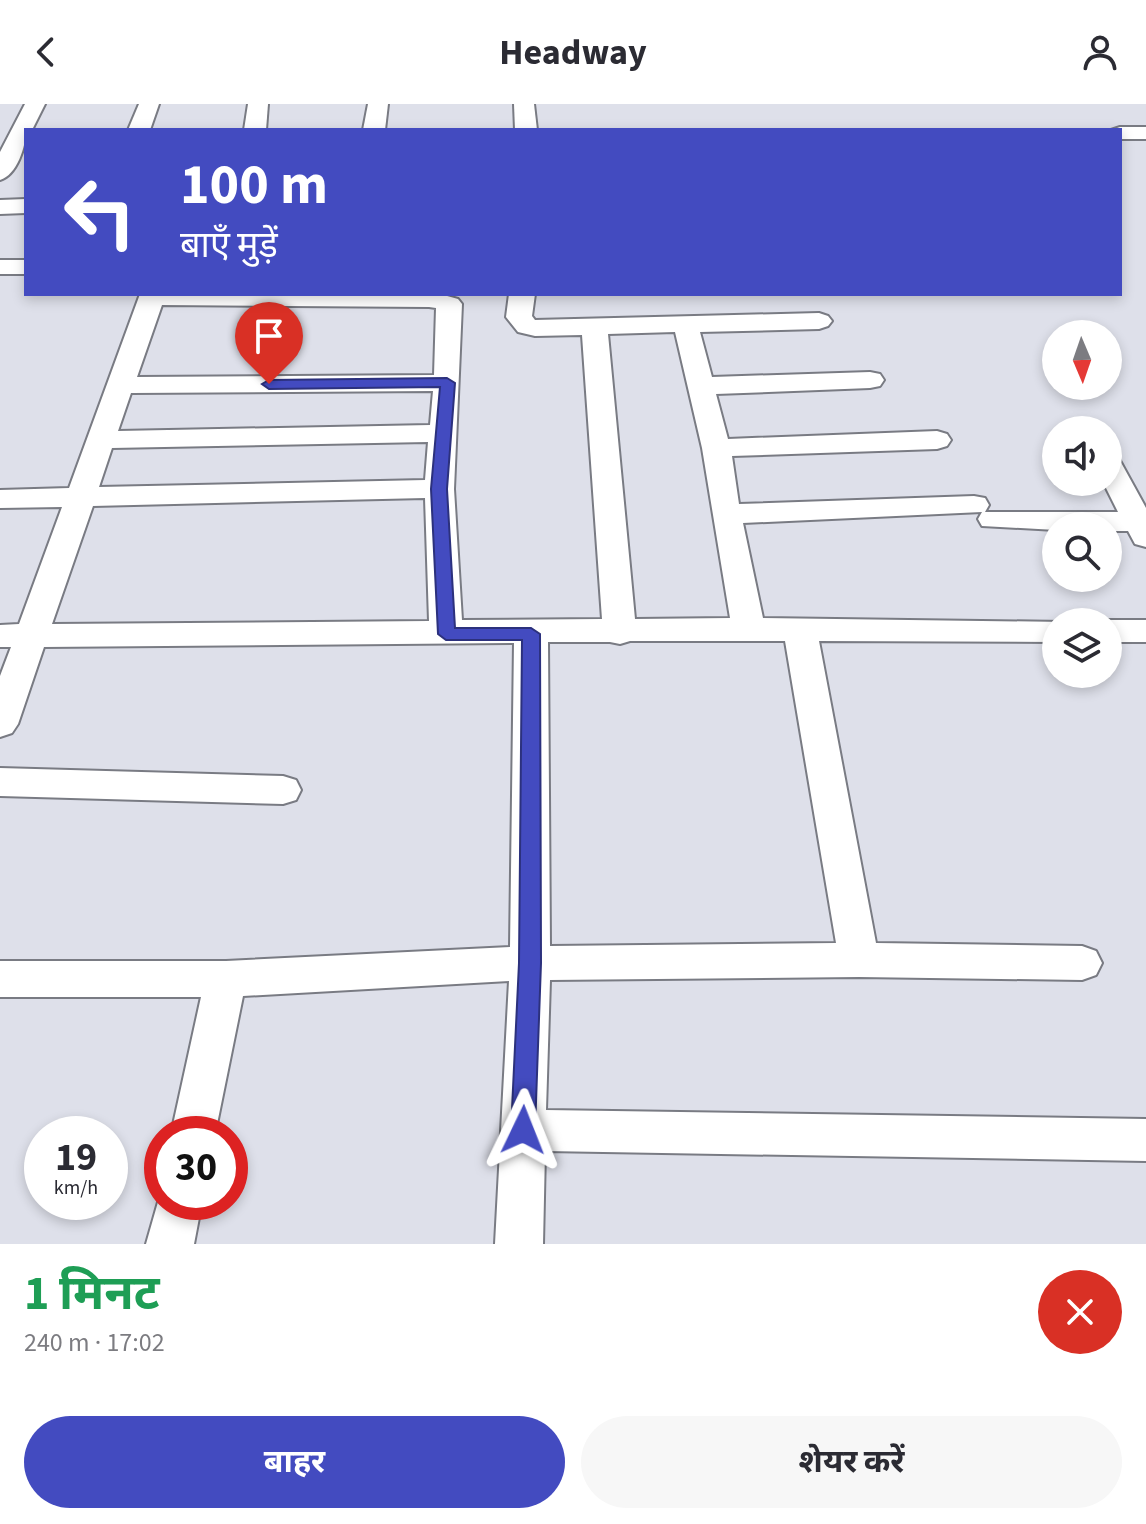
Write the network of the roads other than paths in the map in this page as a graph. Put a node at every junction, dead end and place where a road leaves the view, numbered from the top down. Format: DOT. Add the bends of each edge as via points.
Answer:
graph roads {
  1 [pos="35,104"];
  2 [pos="149,104"];
  3 [pos="258,104"];
  4 [pos="378,104"];
  5 [pos="524,104"];
  6 [pos="140,128"];
  7 [pos="255,128"];
  8 [pos="374,128"];
  9 [pos="526,128"];
  10 [pos="1122,133"];
  11 [pos="1146,133"];
  12 [pos="0,175"];
  13 [pos="24,177"];
  14 [pos="24,206"];
  15 [pos="0,207"];
  16 [pos="0,267"];
  17 [pos="24,267"];
  18 [pos="152,296"];
  19 [pos="301,296"];
  20 [pos="522,296"];
  21 [pos="819,321"];
  22 [pos="686,326"];
  23 [pos="594,328"];
  24 [pos="870,380"];
  25 [pos="447,383"];
  26 [pos="120,385"];
  27 [pos="700,386"];
  28 [pos="442,433"];
  29 [pos="100,440"];
  30 [pos="937,440"];
  31 [pos="716,448"];
  32 [pos="1122,468"];
  33 [pos="1146,471"];
  34 [pos="439,489"];
  35 [pos="1122,490"];
  36 [pos="80,497"];
  37 [pos="0,499"];
  38 [pos="726,514"];
  39 [pos="1142,529"];
  40 [pos="749,629"];
  41 [pos="800,630"];
  42 [pos="1042,631"];
  43 [pos="1122,632"];
  44 [pos="620,633"];
  45 [pos="1145,633"];
  46 [pos="446,634"];
  47 [pos="531,634"];
  48 [pos="34,635"];
  49 [pos="0,636"];
  50 [pos="0,724"];
  51 [pos="0,782"];
  52 [pos="283,790"];
  53 [pos="859,960"];
  54 [pos="530,963"];
  55 [pos="1082,963"];
  56 [pos="0,979"];
  57 [pos="226,979"];
  58 [pos="197,1116"];
  59 [pos="523,1130"];
  60 [pos="1146,1140"];
  61 [pos="175,1220"];
  62 [pos="170,1244"];
  63 [pos="519,1244"];
  1 -- 12 [label="street"];
  2 -- 6 [label="street"];
  3 -- 7 [label="street"];
  4 -- 8 [label="street"];
  5 -- 9 [label="street"];
  10 -- 11 [label="street"];
  12 -- 13 [label="street"];
  14 -- 15 [label="street"];
  16 -- 17 [label="street"];
  18 -- 19 [label="street"];
  18 -- 26 [label="street"];
  19 -- 25 [label="street" via="446,302 451,307"];
  20 -- 23 [label="street" via="519,317 527,327"];
  21 -- 22 [label="street"];
  22 -- 23 [label="street"];
  22 -- 27 [label="street"];
  23 -- 44 [label="street"];
  24 -- 27 [label="street"];
  25 -- 26 [label="street"];
  25 -- 28 [label="street"];
  26 -- 29 [label="street"];
  27 -- 31 [label="street"];
  28 -- 29 [label="street"];
  28 -- 34 [label="street"];
  29 -- 36 [label="street"];
  30 -- 31 [label="street"];
  31 -- 38 [label="street"];
  32 -- 33 [label="street"];
  34 -- 36 [label="street"];
  34 -- 46 [label="street"];
  35 -- 39 [label="street"];
  36 -- 37 [label="street"];
  36 -- 48 [label="street"];
  38 -- 39 [label="street" via="983,512"];
  38 -- 40 [label="street"];
  40 -- 41 [label="street"];
  40 -- 44 [label="street"];
  41 -- 42 [label="street"];
  41 -- 53 [label="street"];
  43 -- 45 [label="street"];
  44 -- 47 [label="street"];
  46 -- 47 [label="street"];
  46 -- 48 [label="street"];
  47 -- 54 [label="street"];
  48 -- 49 [label="street"];
  48 -- 50 [label="street"];
  51 -- 52 [label="street"];
  53 -- 54 [label="street"];
  53 -- 55 [label="street"];
  54 -- 57 [label="street"];
  54 -- 59 [label="street"];
  56 -- 57 [label="street"];
  57 -- 58 [label="street"];
  59 -- 60 [label="street"];
  59 -- 63 [label="street"];
  61 -- 62 [label="street"];
}
